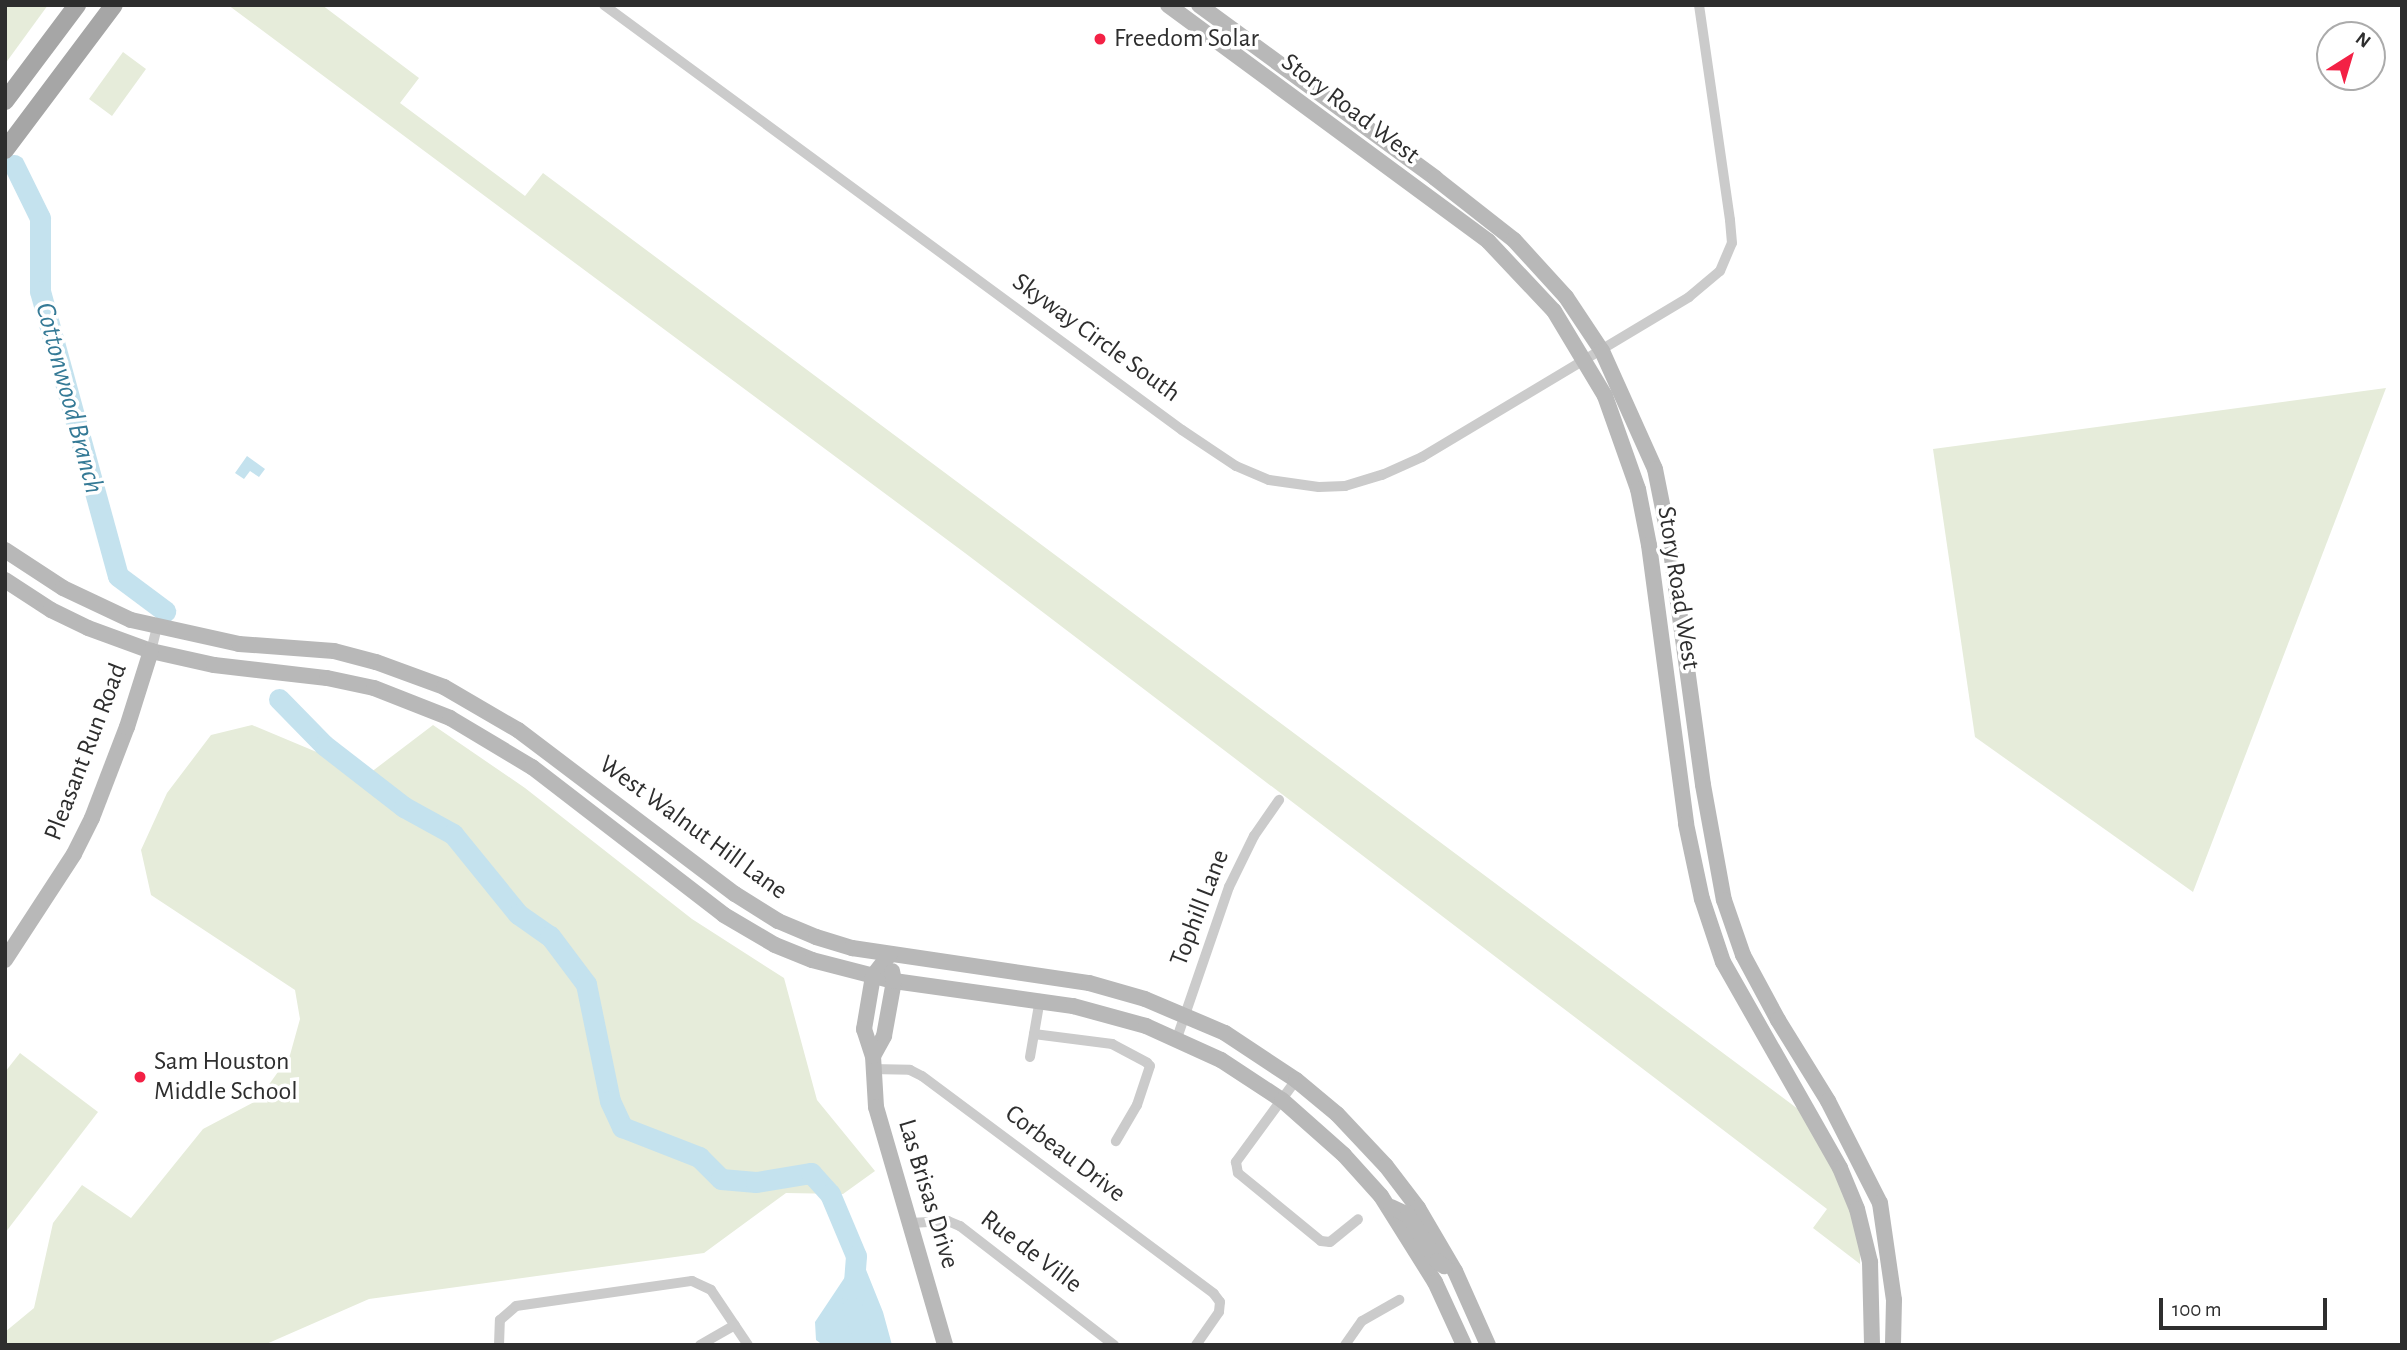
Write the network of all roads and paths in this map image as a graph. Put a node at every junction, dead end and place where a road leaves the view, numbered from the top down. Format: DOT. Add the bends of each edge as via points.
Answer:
graph roads {
  1 [pos="77,5"];
  2 [pos="114,5"];
  3 [pos="604,5"];
  4 [pos="1168,5"];
  5 [pos="1199,5"];
  6 [pos="1699,5"];
  7 [pos="1315,90"];
  8 [pos="5,101"];
  9 [pos="1311,109"];
  10 [pos="5,150"];
  11 [pos="1414,162"];
  12 [pos="1402,178"];
  13 [pos="1602,351"];
  14 [pos="1585,361"];
  15 [pos="5,550"];
  16 [pos="5,580"];
  17 [pos="157,627"];
  18 [pos="304,649"];
  19 [pos="151,650"];
  20 [pos="334,652"];
  21 [pos="300,674"];
  22 [pos="327,678"];
  23 [pos="1279,800"];
  24 [pos="890,954"];
  25 [pos="5,960"];
  26 [pos="873,976"];
  27 [pos="894,981"];
  28 [pos="1040,999"];
  29 [pos="1185,1014"];
  30 [pos="1034,1034"];
  31 [pos="1177,1038"];
  32 [pos="1030,1058"];
  33 [pos="872,1062"];
  34 [pos="1296,1080"];
  35 [pos="1282,1100"];
  36 [pos="1116,1140"];
  37 [pos="1860,1160"];
  38 [pos="1840,1168"];
  39 [pos="1389,1206"];
  40 [pos="1358,1219"];
  41 [pos="910,1223"];
  42 [pos="1453,1268"];
  43 [pos="1399,1300"];
  44 [pos="735,1325"];
  45 [pos="499,1345"];
  46 [pos="700,1345"];
  47 [pos="748,1345"];
  48 [pos="945,1345"];
  49 [pos="1114,1345"];
  50 [pos="1196,1345"];
  51 [pos="1345,1345"];
  52 [pos="1464,1345"];
  53 [pos="1488,1345"];
  54 [pos="1871,1345"];
  55 [pos="1893,1345"];
  1 -- 8 [label="main road"];
  2 -- 10 [label="main road"];
  3 -- 14 [label="street, Skyway Circle South" via="1182,430 1236,466 1269,480 1296,486 1345,486 1382,475 1423,457"];
  4 -- 9 [label="street, Story Road West"];
  5 -- 7 [label="street, Story Road West"];
  6 -- 13 [label="street, Skyway Circle South" via="1732,243 1720,271 1708,283"];
  7 -- 9 [label="street"];
  7 -- 11 [label="street, Story Road West"];
  9 -- 12 [label="street, Story Road West"];
  11 -- 12 [label="street"];
  11 -- 13 [label="street, Story Road West" via="1514,240 1566,297"];
  12 -- 14 [label="street, Story Road West" via="1488,242 1518,271 1553,311"];
  13 -- 14 [label="street, Skyway Circle South"];
  13 -- 37 [label="street, Story Road West" via="1655,469 1724,900 1743,955"];
  14 -- 38 [label="street, Story Road West" via="1605,396 1638,489 1657,595 1686,824 1702,899 1723,962"];
  15 -- 17 [label="street, West Walnut Hill Lane" via="96,605"];
  16 -- 19 [label="street, West Walnut Hill Lane" via="88,628"];
  17 -- 18 [label="street, West Walnut Hill Lane" via="239,644"];
  17 -- 19 [label="street, Pleasant Run Road"];
  18 -- 20 [label="street, West Walnut Hill Lane"];
  18 -- 21 [label="street"];
  19 -- 21 [label="street, West Walnut Hill Lane" via="214,665"];
  19 -- 25 [label="street, Pleasant Run Road" via="92,818"];
  20 -- 22 [label="street"];
  20 -- 24 [label="street, West Walnut Hill Lane" via="444,687 518,730 735,894 778,921 852,948"];
  21 -- 22 [label="street, West Walnut Hill Lane"];
  22 -- 26 [label="street, West Walnut Hill Lane" via="421,704 462,724 532,767 724,915 775,945"];
  23 -- 29 [label="street, Tophill Lane" via="1235,874"];
  24 -- 26 [label="street, Las Brisas Drive"];
  24 -- 27 [label="street, Las Brisas Drive"];
  24 -- 29 [label="street, West Walnut Hill Lane" via="1089,983"];
  26 -- 27 [label="street, West Walnut Hill Lane"];
  26 -- 33 [label="street, Las Brisas Drive" via="864,1029"];
  27 -- 28 [label="street, West Walnut Hill Lane"];
  27 -- 33 [label="street, Las Brisas Drive" via="884,1036"];
  28 -- 30 [label="street"];
  28 -- 31 [label="street, West Walnut Hill Lane"];
  29 -- 31 [label="street, Tophill Lane"];
  29 -- 34 [label="street, West Walnut Hill Lane" via="1225,1033"];
  30 -- 32 [label="street"];
  30 -- 36 [label="street" via="1112,1044 1150,1066 1137,1105"];
  31 -- 35 [label="street, West Walnut Hill Lane"];
  33 -- 41 [label="street, Las Brisas Drive" via="876,1107"];
  33 -- 50 [label="street, Corbeau Drive" via="922,1076 1214,1294 1220,1302 1219,1312"];
  34 -- 35 [label="street"];
  34 -- 42 [label="street, West Walnut Hill Lane" via="1337,1114 1392,1173"];
  35 -- 39 [label="street, West Walnut Hill Lane" via="1344,1155"];
  35 -- 40 [label="street" via="1236,1162 1238,1172 1321,1241 1330,1242"];
  37 -- 38 [label="street"];
  37 -- 55 [label="street, Story Road West" via="1880,1203 1894,1300"];
  38 -- 54 [label="street, Story Road West" via="1857,1209 1870,1262"];
  39 -- 42 [label="street" via="1408,1215 1437,1261"];
  39 -- 52 [label="street, West Walnut Hill Lane" via="1435,1282"];
  41 -- 48 [label="street, Las Brisas Drive"];
  41 -- 49 [label="street, Rue de Ville" via="960,1226"];
  42 -- 53 [label="street, West Walnut Hill Lane"];
  43 -- 51 [label="street" via="1362,1321"];
  44 -- 45 [label="street" via="711,1290 692,1281 516,1306 500,1320"];
  44 -- 46 [label="street"];
  44 -- 47 [label="street"];
}
